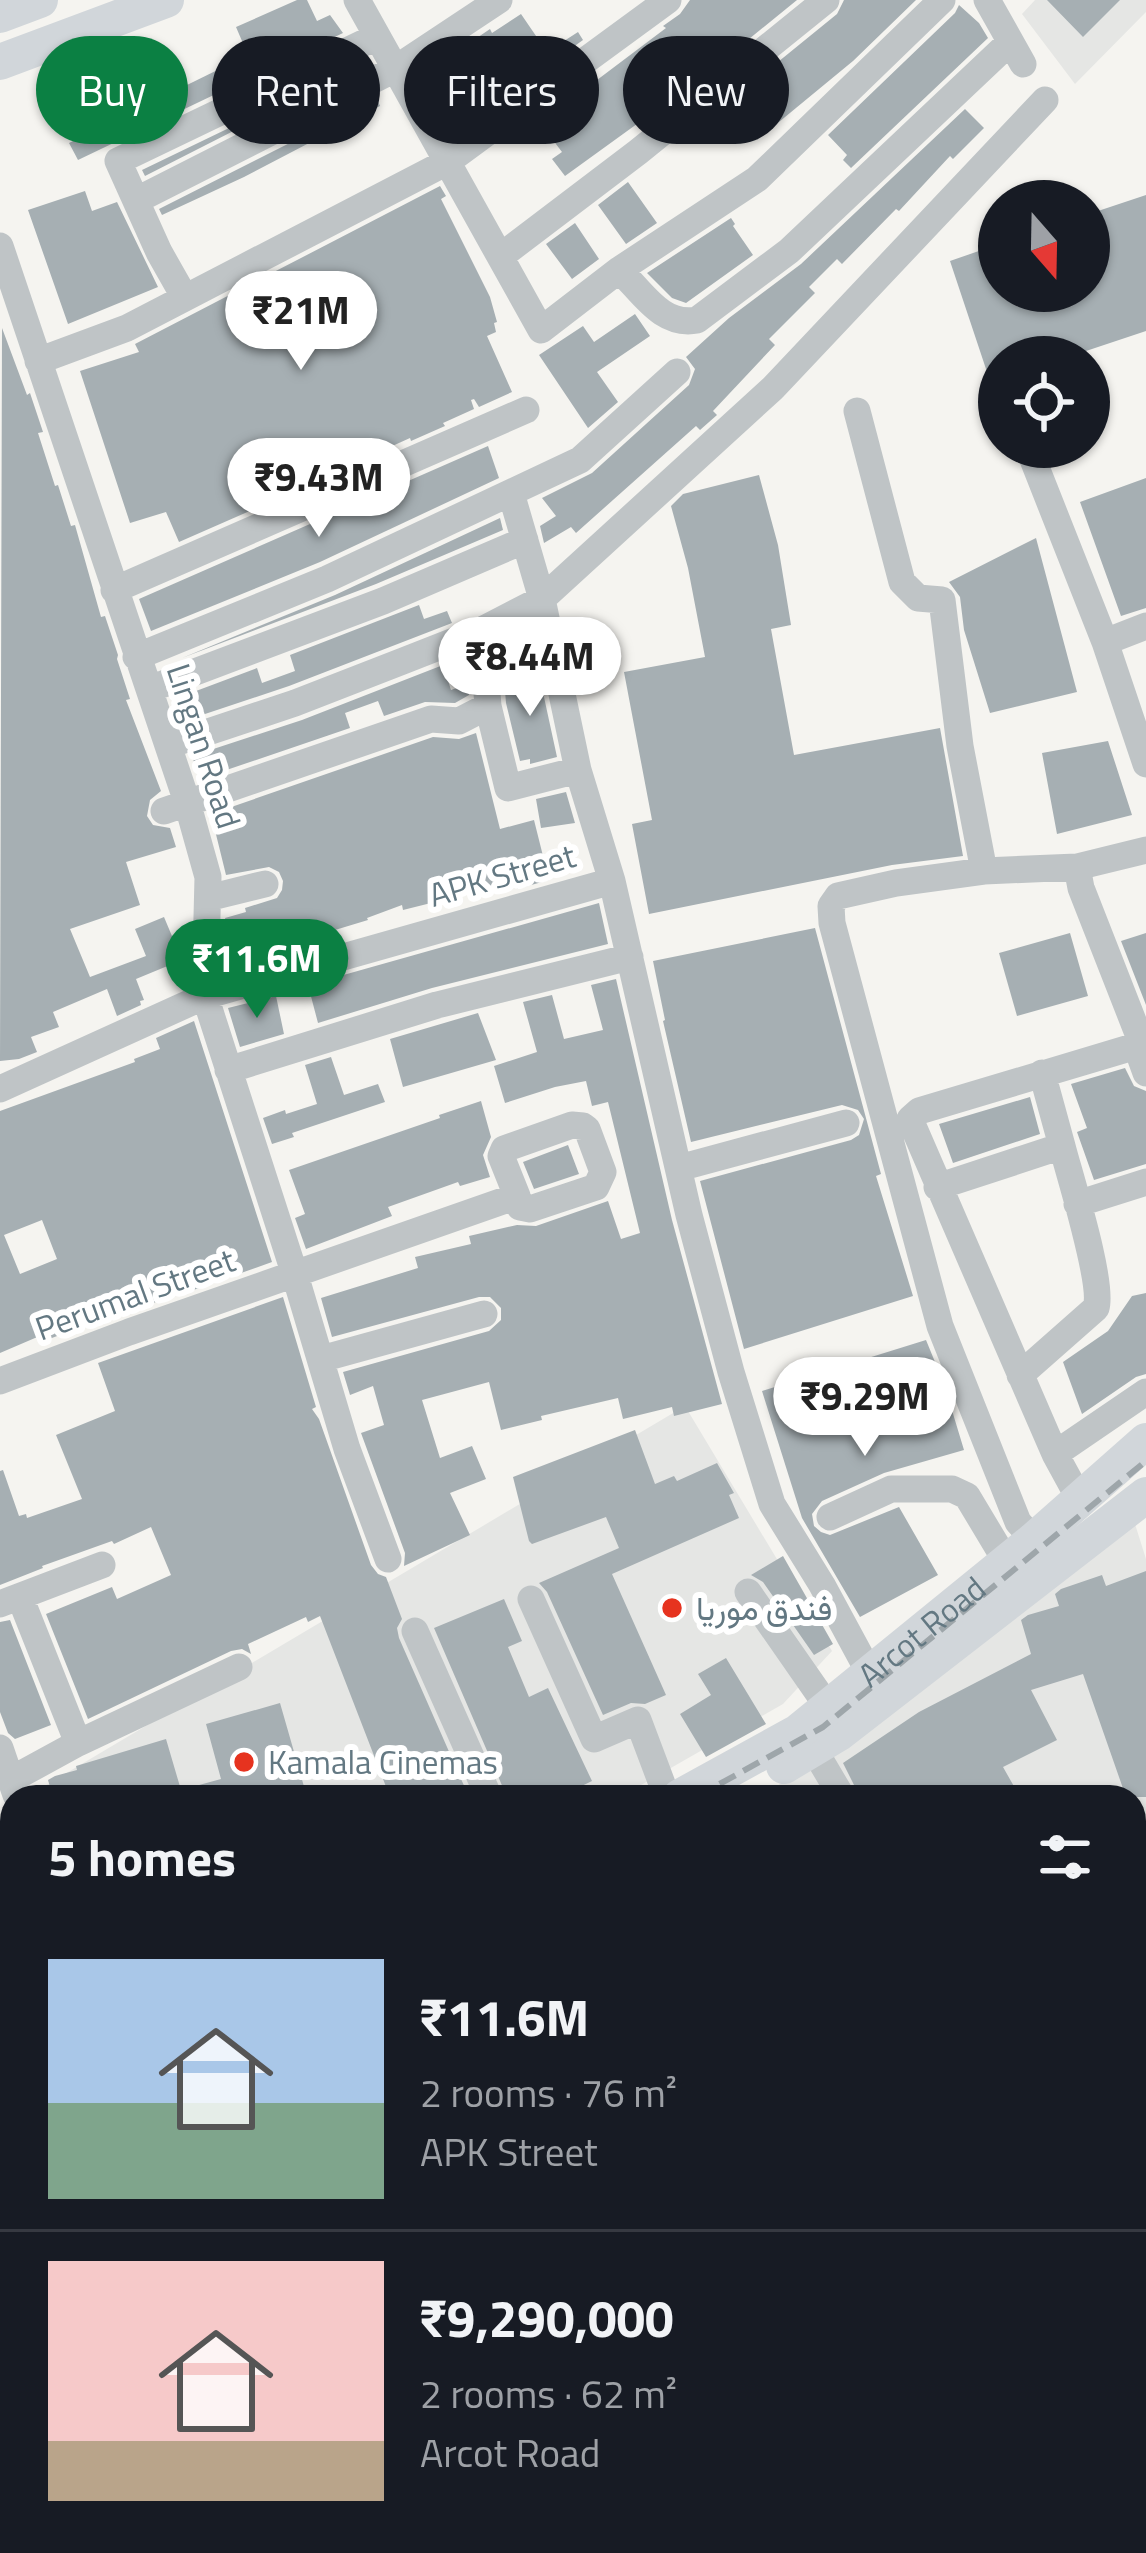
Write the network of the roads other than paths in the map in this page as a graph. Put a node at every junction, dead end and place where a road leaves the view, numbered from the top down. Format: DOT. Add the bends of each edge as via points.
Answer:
graph roads {
  1 [pos="40,0"];
  2 [pos="166,0"];
  3 [pos="356,0"];
  4 [pos="500,0"];
  5 [pos="668,0"];
  6 [pos="826,0"];
  7 [pos="942,0"];
  8 [pos="987,0"];
  9 [pos="0,15"];
  10 [pos="375,36"];
  11 [pos="380,44"];
  12 [pos="0,62"];
  13 [pos="395,68"];
  14 [pos="1045,100"];
  15 [pos="212,116"];
  16 [pos="447,162"];
  17 [pos="137,200"];
  18 [pos="501,256"];
  19 [pos="3,263"];
  20 [pos="619,271"];
  21 [pos="184,298"];
  22 [pos="38,361"];
  23 [pos="677,372"];
  24 [pos="526,410"];
  25 [pos="857,412"];
  26 [pos="1036,468"];
  27 [pos="511,493"];
  28 [pos="525,540"];
  29 [pos="114,590"];
  30 [pos="542,599"];
  31 [pos="1146,626"];
  32 [pos="482,630"];
  33 [pos="1105,642"];
  34 [pos="136,657"];
  35 [pos="150,689"];
  36 [pos="488,706"];
  37 [pos="169,745"];
  38 [pos="1146,764"];
  39 [pos="578,770"];
  40 [pos="176,807"];
  41 [pos="1146,850"];
  42 [pos="1077,867"];
  43 [pos="984,871"];
  44 [pos="612,881"];
  45 [pos="265,884"];
  46 [pos="208,898"];
  47 [pos="630,957"];
  48 [pos="205,996"];
  49 [pos="1146,1054"];
  50 [pos="228,1070"];
  51 [pos="1042,1073"];
  52 [pos="1146,1073"];
  53 [pos="0,1089"];
  54 [pos="846,1123"];
  55 [pos="1062,1145"];
  56 [pos="679,1168"];
  57 [pos="1146,1182"];
  58 [pos="937,1187"];
  59 [pos="517,1196"];
  60 [pos="1077,1204"];
  61 [pos="295,1275"];
  62 [pos="484,1314"];
  63 [pos="321,1359"];
  64 [pos="1020,1376"];
  65 [pos="0,1381"];
  66 [pos="1146,1392"];
  67 [pos="1146,1442"];
  68 [pos="1055,1454"];
  69 [pos="1146,1496"];
  70 [pos="1079,1498"];
  71 [pos="830,1517"];
  72 [pos="1020,1551"];
  73 [pos="388,1558"];
  74 [pos="101,1565"];
  75 [pos="748,1592"];
  76 [pos="531,1599"];
  77 [pos="10,1601"];
  78 [pos="415,1631"];
  79 [pos="239,1667"];
  80 [pos="869,1672"];
  81 [pos="828,1707"];
  82 [pos="78,1743"];
  83 [pos="0,1748"];
  84 [pos="813,1748"];
  85 [pos="13,1785"];
  86 [pos="18,1785"];
  87 [pos="484,1785"];
  88 [pos="662,1785"];
  89 [pos="702,1785"];
  90 [pos="750,1785"];
  91 [pos="835,1785"];
  1 -- 9 [label="main road"];
  2 -- 12 [label="main road"];
  3 -- 10 [label="street"];
  4 -- 13 [label="street"];
  5 -- 16 [label="street"];
  6 -- 18 [label="street"];
  7 -- 20 [label="street" via="757,179"];
  8 -- 20 [label="street" via="1016,53 789,251 697,320 670,319"];
  11 -- 13 [label="street"];
  13 -- 16 [label="street"];
  13 -- 17 [label="street"];
  14 -- 30 [label="street" via="773,388"];
  15 -- 17 [label="street" via="118,161"];
  16 -- 18 [label="street"];
  16 -- 21 [label="street"];
  17 -- 21 [label="street"];
  18 -- 20 [label="street" via="541,330"];
  19 -- 22 [label="street, Lingan Road"];
  21 -- 22 [label="street"];
  22 -- 29 [label="street, Lingan Road"];
  23 -- 27 [label="street" via="580,460"];
  24 -- 29 [label="street"];
  25 -- 43 [label="street" via="902,582 918,598 942,600"];
  26 -- 33 [label="street"];
  27 -- 28 [label="street"];
  27 -- 34 [label="street"];
  28 -- 30 [label="street"];
  28 -- 35 [label="street"];
  29 -- 34 [label="street, Lingan Road"];
  30 -- 32 [label="street"];
  30 -- 39 [label="street"];
  31 -- 33 [label="street"];
  32 -- 36 [label="street"];
  32 -- 37 [label="street"];
  33 -- 38 [label="street"];
  34 -- 35 [label="street, Lingan Road"];
  35 -- 37 [label="street, Lingan Road"];
  36 -- 39 [label="street" via="508,788"];
  36 -- 40 [label="street"];
  37 -- 40 [label="street, Lingan Road"];
  39 -- 44 [label="street"];
  40 -- 46 [label="street, Lingan Road" via="208,877"];
  41 -- 42 [label="street"];
  42 -- 43 [label="street"];
  42 -- 49 [label="street"];
  43 -- 72 [label="street" via="838,896 831,906 940,1326 1018,1522"];
  44 -- 47 [label="street"];
  44 -- 48 [label="street, APK Street"];
  45 -- 46 [label="street"];
  46 -- 48 [label="street, Lingan Road"];
  47 -- 50 [label="street" via="437,1005"];
  47 -- 56 [label="street"];
  48 -- 50 [label="street, Lingan Road"];
  48 -- 53 [label="street, APK Street"];
  50 -- 61 [label="street, Lingan Road"];
  51 -- 52 [label="street" via="1133,1047"];
  51 -- 55 [label="street"];
  51 -- 58 [label="street" via="910,1118"];
  54 -- 56 [label="street"];
  55 -- 58 [label="street"];
  55 -- 60 [label="street"];
  56 -- 80 [label="street" via="772,1504"];
  57 -- 60 [label="street"];
  58 -- 64 [label="street"];
  59 -- 61 [label="street, Perumal Street"];
  60 -- 64 [label="street" via="1099,1302"];
  61 -- 63 [label="street, Lingan Road"];
  61 -- 65 [label="street, Perumal Street"];
  62 -- 63 [label="street"];
  63 -- 73 [label="street, Lingan Road"];
  64 -- 68 [label="street"];
  66 -- 68 [label="street"];
  67 -- 70 [label="main road, Arcot Road"];
  68 -- 70 [label="street"];
  69 -- 84 [label="main road, Arcot Road"];
  70 -- 72 [label="main road, Arcot Road"];
  71 -- 72 [label="street" via="891,1489 952,1489"];
  72 -- 80 [label="main road, Arcot Road"];
  74 -- 77 [label="street"];
  75 -- 81 [label="street"];
  76 -- 88 [label="street" via="594,1739 638,1720"];
  77 -- 82 [label="street"];
  78 -- 87 [label="street"];
  79 -- 82 [label="street"];
  80 -- 81 [label="main road, Arcot Road"];
  81 -- 89 [label="main road, Arcot Road"];
  82 -- 86 [label="street"];
  83 -- 85 [label="street"];
  84 -- 90 [label="main road, Arcot Road"];
  84 -- 91 [label="street"];
}
